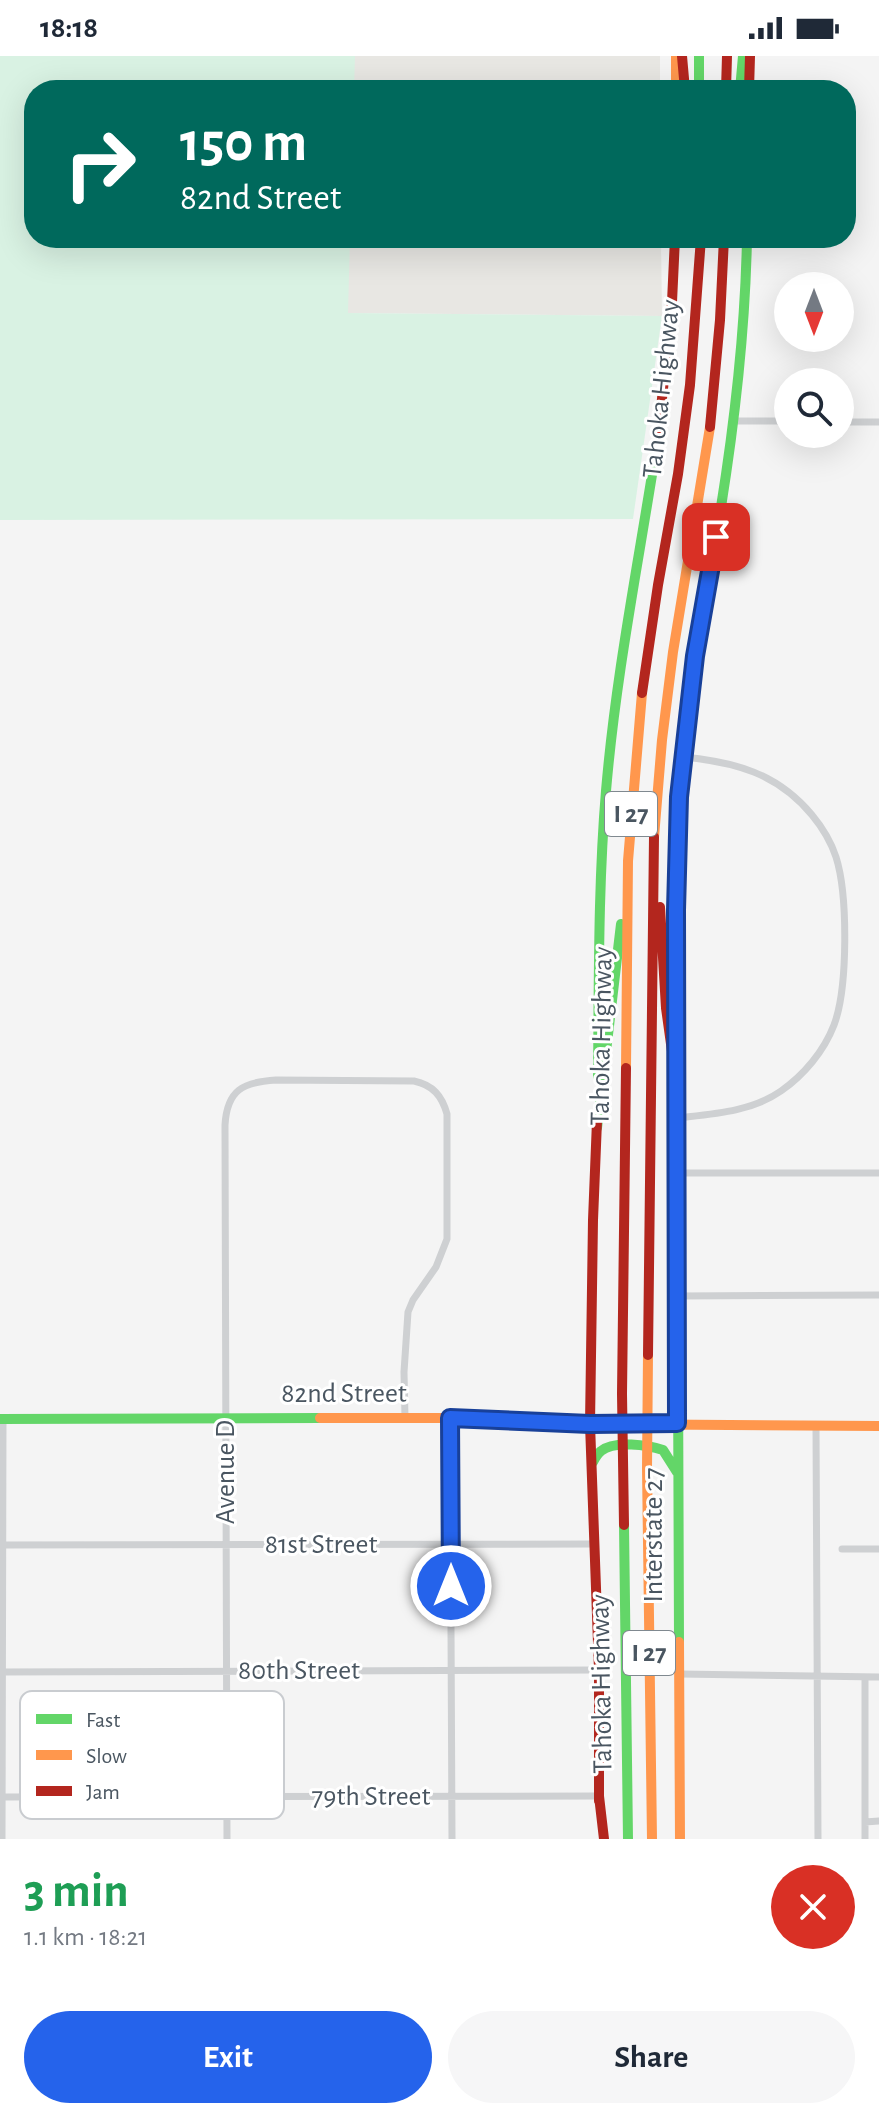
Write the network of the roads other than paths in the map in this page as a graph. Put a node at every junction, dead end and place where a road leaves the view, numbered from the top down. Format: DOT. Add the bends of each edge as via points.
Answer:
graph roads {
  1 [pos="679,56"];
  2 [pos="699,56"];
  3 [pos="727,56"];
  4 [pos="743,56"];
  5 [pos="750,56"];
  6 [pos="677,80"];
  7 [pos="683,80"];
  8 [pos="699,80"];
  9 [pos="726,80"];
  10 [pos="741,80"];
  11 [pos="749,80"];
  12 [pos="675,248"];
  13 [pos="700,248"];
  14 [pos="725,248"];
  15 [pos="746,248"];
  16 [pos="734,421"];
  17 [pos="774,421"];
  18 [pos="854,422"];
  19 [pos="879,422"];
  20 [pos="683,757"];
  21 [pos="654,858"];
  22 [pos="628,861"];
  23 [pos="677,1087"];
  24 [pos="677,1118"];
  25 [pos="597,1128"];
  26 [pos="677,1173"];
  27 [pos="879,1173"];
  28 [pos="879,1295"];
  29 [pos="677,1296"];
  30 [pos="2,1418"];
  31 [pos="227,1418"];
  32 [pos="405,1418"];
  33 [pos="450,1418"];
  34 [pos="677,1423"];
  35 [pos="590,1424"];
  36 [pos="816,1426"];
  37 [pos="879,1426"];
  38 [pos="591,1468"];
  39 [pos="678,1474"];
  40 [pos="594,1544"];
  41 [pos="1,1545"];
  42 [pos="227,1545"];
  43 [pos="451,1545"];
  44 [pos="842,1549"];
  45 [pos="879,1549"];
  46 [pos="599,1670"];
  47 [pos="227,1671"];
  48 [pos="452,1671"];
  49 [pos="1,1672"];
  50 [pos="679,1674"];
  51 [pos="817,1676"];
  52 [pos="865,1677"];
  53 [pos="879,1677"];
  54 [pos="227,1691"];
  55 [pos="284,1796"];
  56 [pos="599,1796"];
  57 [pos="1,1797"];
  58 [pos="452,1797"];
  59 [pos="879,1821"];
  60 [pos="865,1822"];
  61 [pos="2,1839"];
  62 [pos="452,1839"];
  63 [pos="602,1839"];
  64 [pos="628,1839"];
  65 [pos="652,1839"];
  66 [pos="680,1839"];
  67 [pos="818,1839"];
  68 [pos="865,1839"];
  1 -- 6 [label="main road"];
  1 -- 7 [label="main road"];
  2 -- 8 [label="main road"];
  3 -- 9 [label="main road"];
  4 -- 10 [label="main road"];
  5 -- 11 [label="main road"];
  12 -- 25 [label="main road, Tahoka Highway" via="659,427 608,773"];
  13 -- 22 [label="main road, Tahoka Highway / I 27" via="690,385 640,708"];
  14 -- 21 [label="main road, Tahoka Highway / I 27" via="706,459 662,733"];
  15 -- 16 [label="main road"];
  16 -- 17 [label="street"];
  16 -- 20 [label="main road"];
  18 -- 19 [label="street"];
  20 -- 23 [label="main road" via="676,910"];
  20 -- 24 [label="street" via="759,773 791,794 816,820 835,854 841,882 843,984 833,1029 794,1081 756,1104"];
  21 -- 23 [label="main road"];
  21 -- 65 [label="main road, Tahoka Highway / I 27" via="647,1394"];
  22 -- 25 [label="main road"];
  22 -- 64 [label="main road, Tahoka Highway / I 27" via="622,1394"];
  23 -- 24 [label="main road, Interstate 27"];
  24 -- 26 [label="main road, Interstate 27"];
  25 -- 35 [label="main road, Interstate 27"];
  26 -- 27 [label="street"];
  26 -- 29 [label="main road, Interstate 27"];
  28 -- 29 [label="street"];
  29 -- 34 [label="main road, Interstate 27"];
  30 -- 31 [label="main road, 82nd Street"];
  30 -- 41 [label="street"];
  31 -- 32 [label="main road, 82nd Street"];
  31 -- 32 [label="street, Avenue D" via="228,1105 235,1093 260,1081 340,1080 421,1082 435,1091 447,1114 447,1239 408,1312"];
  31 -- 42 [label="street, Avenue D"];
  32 -- 33 [label="main road, 82nd Street"];
  33 -- 35 [label="main road, 82nd Street"];
  33 -- 43 [label="street"];
  34 -- 35 [label="main road, 82nd Street"];
  34 -- 36 [label="main road, 82nd Street"];
  34 -- 39 [label="main road, Interstate 27"];
  35 -- 38 [label="main road, Interstate 27"];
  36 -- 37 [label="main road, 82nd Street"];
  36 -- 51 [label="street"];
  38 -- 39 [label="main road" via="603,1449 640,1446 662,1450"];
  38 -- 40 [label="main road, Interstate 27"];
  39 -- 50 [label="main road, Interstate 27"];
  40 -- 43 [label="street, 81st Street"];
  40 -- 46 [label="main road, Interstate 27"];
  41 -- 42 [label="street, 81st Street"];
  41 -- 49 [label="street"];
  42 -- 43 [label="street, 81st Street"];
  42 -- 47 [label="street, Avenue D"];
  43 -- 48 [label="street"];
  44 -- 45 [label="street"];
  46 -- 48 [label="street, 80th Street"];
  46 -- 56 [label="main road, Interstate 27"];
  47 -- 48 [label="street, 80th Street"];
  47 -- 49 [label="street, 80th Street"];
  47 -- 54 [label="street, Avenue D"];
  48 -- 58 [label="street"];
  49 -- 57 [label="street"];
  50 -- 51 [label="street"];
  50 -- 66 [label="main road, Interstate 27"];
  51 -- 52 [label="street"];
  51 -- 67 [label="street"];
  52 -- 53 [label="street"];
  52 -- 60 [label="street"];
  55 -- 58 [label="street, 79th Street"];
  56 -- 58 [label="street, 79th Street"];
  56 -- 63 [label="main road, Interstate 27"];
  57 -- 61 [label="street"];
  58 -- 62 [label="street"];
  59 -- 60 [label="street"];
  60 -- 68 [label="street"];
}
